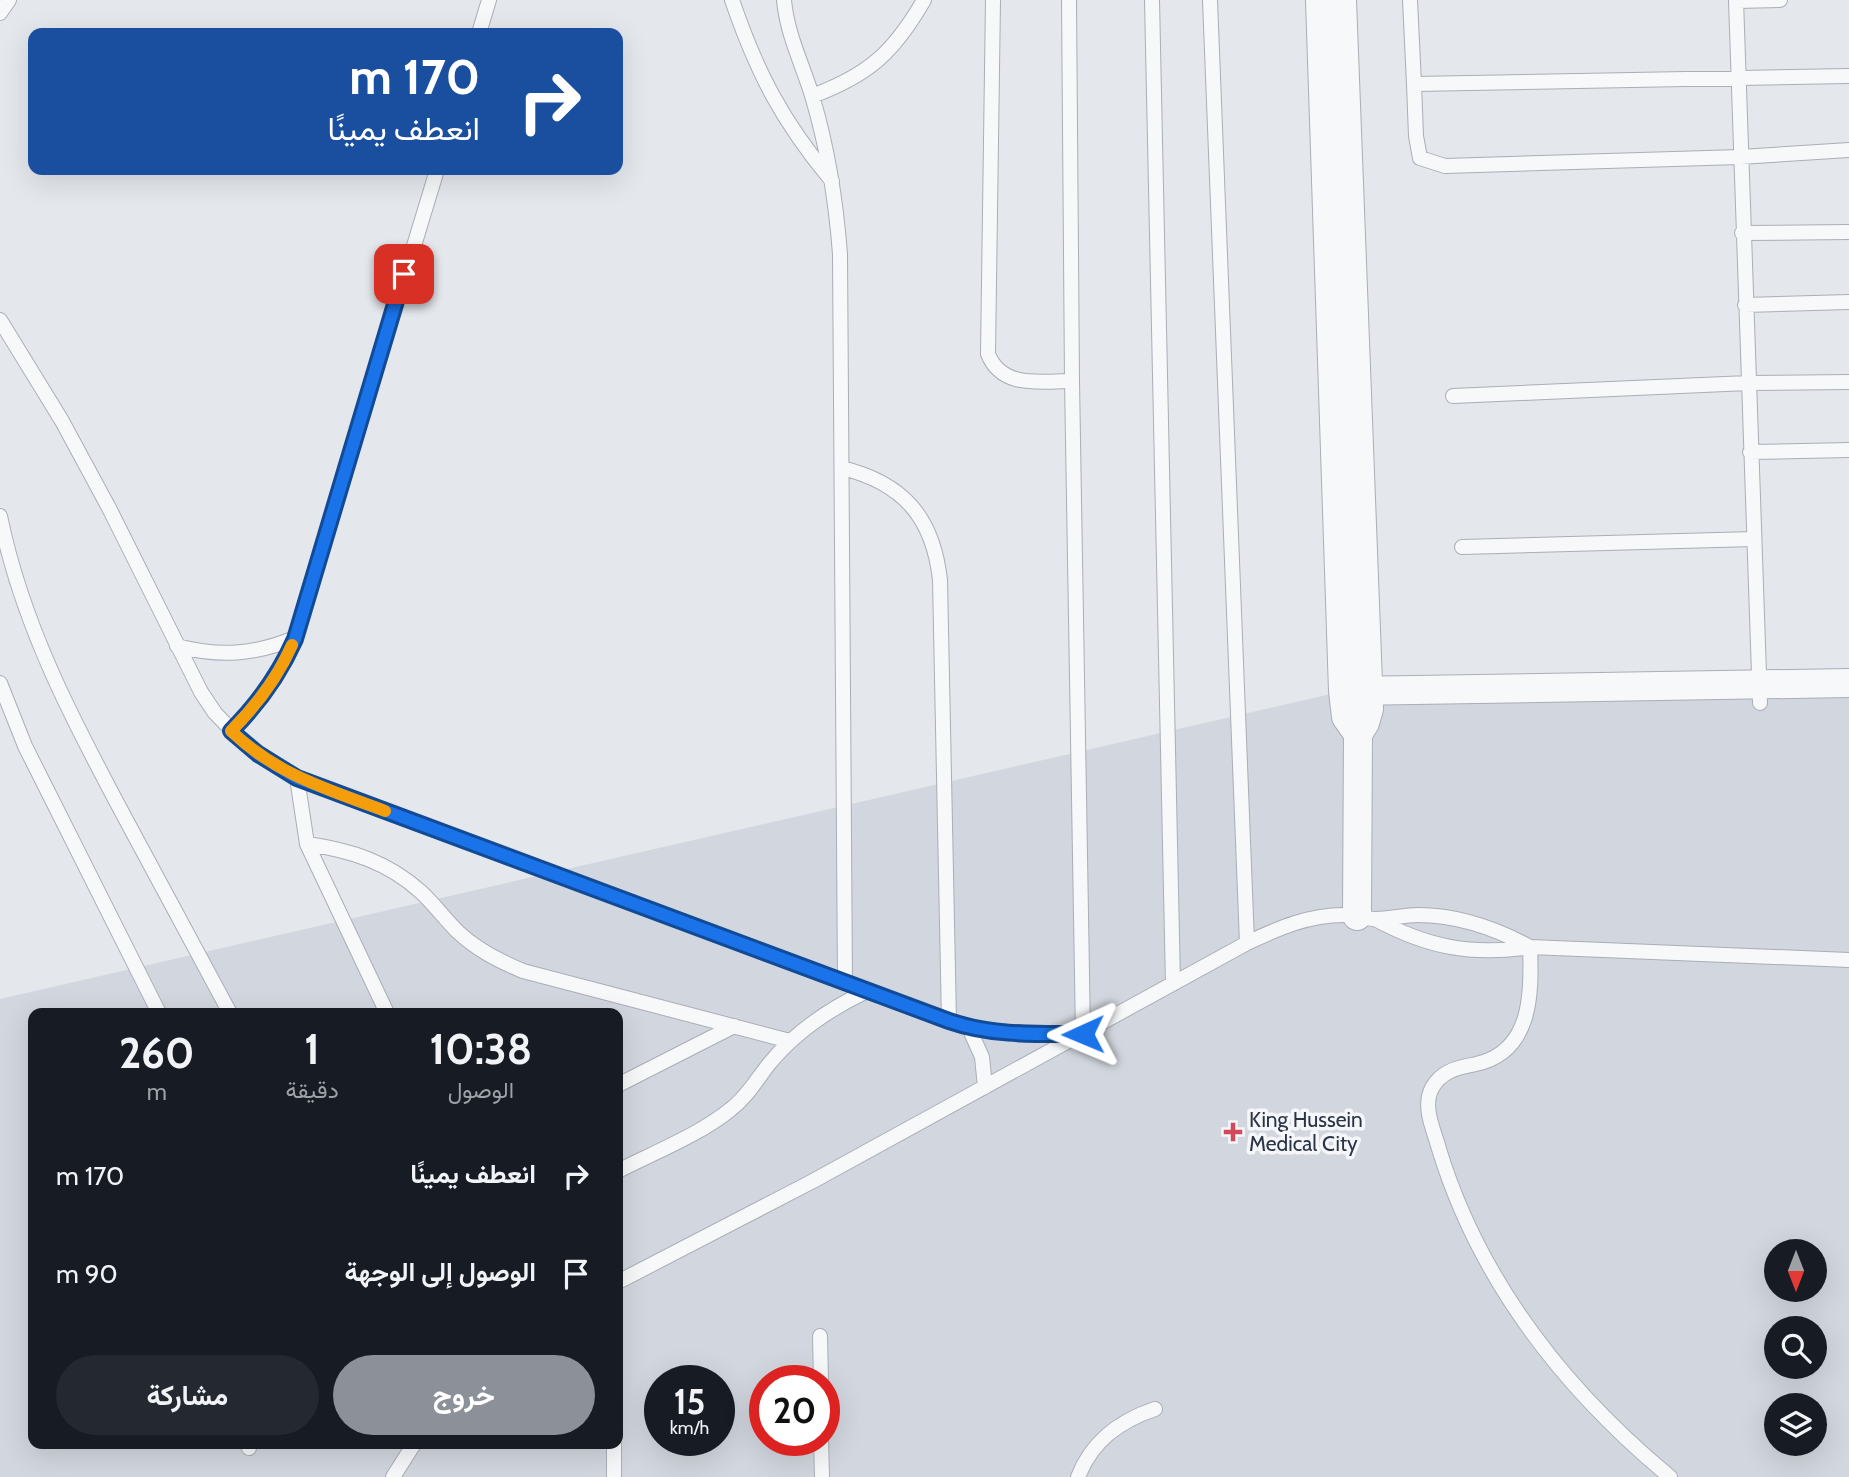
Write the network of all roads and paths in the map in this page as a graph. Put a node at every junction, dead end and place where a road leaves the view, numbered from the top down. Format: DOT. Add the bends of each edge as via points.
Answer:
graph roads {
  1 [pos="9,0"];
  2 [pos="489,0"];
  3 [pos="732,0"];
  4 [pos="784,0"];
  5 [pos="924,0"];
  6 [pos="993,0"];
  7 [pos="1069,0"];
  8 [pos="1152,0"];
  9 [pos="1210,0"];
  10 [pos="1320,0"];
  11 [pos="1342,0"];
  12 [pos="1410,0"];
  13 [pos="1736,0"];
  14 [pos="1780,0"];
  15 [pos="0,13"];
  16 [pos="481,28"];
  17 [pos="1849,76"];
  18 [pos="1737,80"];
  19 [pos="1414,84"];
  20 [pos="812,96"];
  21 [pos="1849,150"];
  22 [pos="1740,157"];
  23 [pos="435,175"];
  24 [pos="832,182"];
  25 [pos="1849,232"];
  26 [pos="1742,233"];
  27 [pos="1849,302"];
  28 [pos="1745,305"];
  29 [pos="0,320"];
  30 [pos="1072,381"];
  31 [pos="1849,382"];
  32 [pos="1748,383"];
  33 [pos="1453,396"];
  34 [pos="1849,450"];
  35 [pos="1751,452"];
  36 [pos="842,468"];
  37 [pos="0,516"];
  38 [pos="1754,539"];
  39 [pos="1462,547"];
  40 [pos="295,639"];
  41 [pos="177,646"];
  42 [pos="0,683"];
  43 [pos="1849,683"];
  44 [pos="1760,694"];
  45 [pos="1356,700"];
  46 [pos="1849,703"];
  47 [pos="231,731"];
  48 [pos="297,778"];
  49 [pos="307,844"];
  50 [pos="1366,917"];
  51 [pos="1247,943"];
  52 [pos="1530,947"];
  53 [pos="1849,960"];
  54 [pos="845,983"];
  55 [pos="1173,984"];
  56 [pos="867,991"];
  57 [pos="156,1008"];
  58 [pos="227,1008"];
  59 [pos="385,1008"];
  60 [pos="949,1021"];
  61 [pos="734,1026"];
  62 [pos="969,1028"];
  63 [pos="1083,1034"];
  64 [pos="790,1041"];
  65 [pos="623,1082"];
  66 [pos="985,1087"];
  67 [pos="623,1168"];
  68 [pos="623,1279"];
  69 [pos="820,1336"];
  70 [pos="821,1365"];
  71 [pos="1155,1409"];
  72 [pos="411,1449"];
  73 [pos="614,1449"];
  74 [pos="821,1456"];
  75 [pos="393,1477"];
  76 [pos="614,1477"];
  77 [pos="822,1477"];
  78 [pos="1078,1477"];
  79 [pos="1670,1477"];
  1 -- 15 [label="lane"];
  2 -- 16 [label="lane"];
  3 -- 24 [label="lane" via="763,81"];
  4 -- 20 [label="lane" via="791,38"];
  5 -- 20 [label="lane" via="894,46 870,68 843,85"];
  6 -- 30 [label="lane" via="988,354 997,370 1014,379"];
  7 -- 30 [label="lane"];
  8 -- 55 [label="lane"];
  9 -- 51 [label="lane"];
  10 -- 45 [label="street"];
  11 -- 45 [label="street"];
  12 -- 19 [label="lane"];
  13 -- 14 [label="lane"];
  13 -- 18 [label="lane"];
  17 -- 18 [label="lane"];
  18 -- 19 [label="lane"];
  18 -- 22 [label="lane"];
  19 -- 22 [label="lane" via="1420,158 1445,166"];
  20 -- 24 [label="lane"];
  21 -- 22 [label="lane"];
  22 -- 26 [label="lane"];
  23 -- 40 [label="lane"];
  24 -- 36 [label="lane" via="840,254"];
  25 -- 26 [label="lane"];
  26 -- 28 [label="lane"];
  27 -- 28 [label="lane"];
  28 -- 32 [label="lane"];
  29 -- 41 [label="lane" via="74,443"];
  30 -- 63 [label="lane"];
  31 -- 32 [label="lane"];
  32 -- 33 [label="lane"];
  32 -- 35 [label="lane"];
  34 -- 35 [label="lane"];
  35 -- 38 [label="lane"];
  36 -- 54 [label="lane"];
  36 -- 60 [label="lane" via="879,480 910,504 923,520 938,559"];
  37 -- 58 [label="lane" via="19,590 64,703"];
  38 -- 39 [label="lane"];
  38 -- 44 [label="lane"];
  40 -- 41 [label="lane" via="248,653 200,652"];
  40 -- 47 [label="lane" via="268,689"];
  41 -- 47 [label="lane" via="201,692"];
  42 -- 57 [label="lane" via="25,746"];
  43 -- 44 [label="street"];
  44 -- 45 [label="street"];
  44 -- 46 [label="street"];
  45 -- 50 [label="street" via="1349,723 1358,734"];
  47 -- 48 [label="lane"];
  48 -- 49 [label="lane"];
  48 -- 54 [label="lane"];
  49 -- 59 [label="lane"];
  49 -- 61 [label="lane" via="369,858 396,873 459,933 500,962"];
  50 -- 51 [label="lane" via="1306,919"];
  50 -- 52 [label="lane" via="1444,917 1488,928"];
  50 -- 52 [label="lane" via="1450,948 1504,951"];
  51 -- 55 [label="lane"];
  52 -- 53 [label="lane"];
  52 -- 79 [label="lane" via="1529,1005 1518,1037 1486,1062 1440,1076 1429,1094 1429,1115 1466,1220 1520,1317 1589,1404"];
  54 -- 56 [label="lane"];
  55 -- 63 [label="lane"];
  56 -- 60 [label="lane"];
  56 -- 64 [label="lane" via="839,1004"];
  60 -- 62 [label="lane"];
  61 -- 64 [label="lane"];
  61 -- 65 [label="lane"];
  62 -- 63 [label="lane"];
  62 -- 66 [label="lane" via="982,1057"];
  63 -- 66 [label="lane"];
  64 -- 67 [label="lane" via="732,1109"];
  66 -- 68 [label="lane"];
  69 -- 70 [label="lane"];
  71 -- 78 [label="lane" via="1108,1433 1088,1456"];
  72 -- 75 [label="lane"];
  73 -- 76 [label="lane"];
  74 -- 77 [label="lane"];
}
